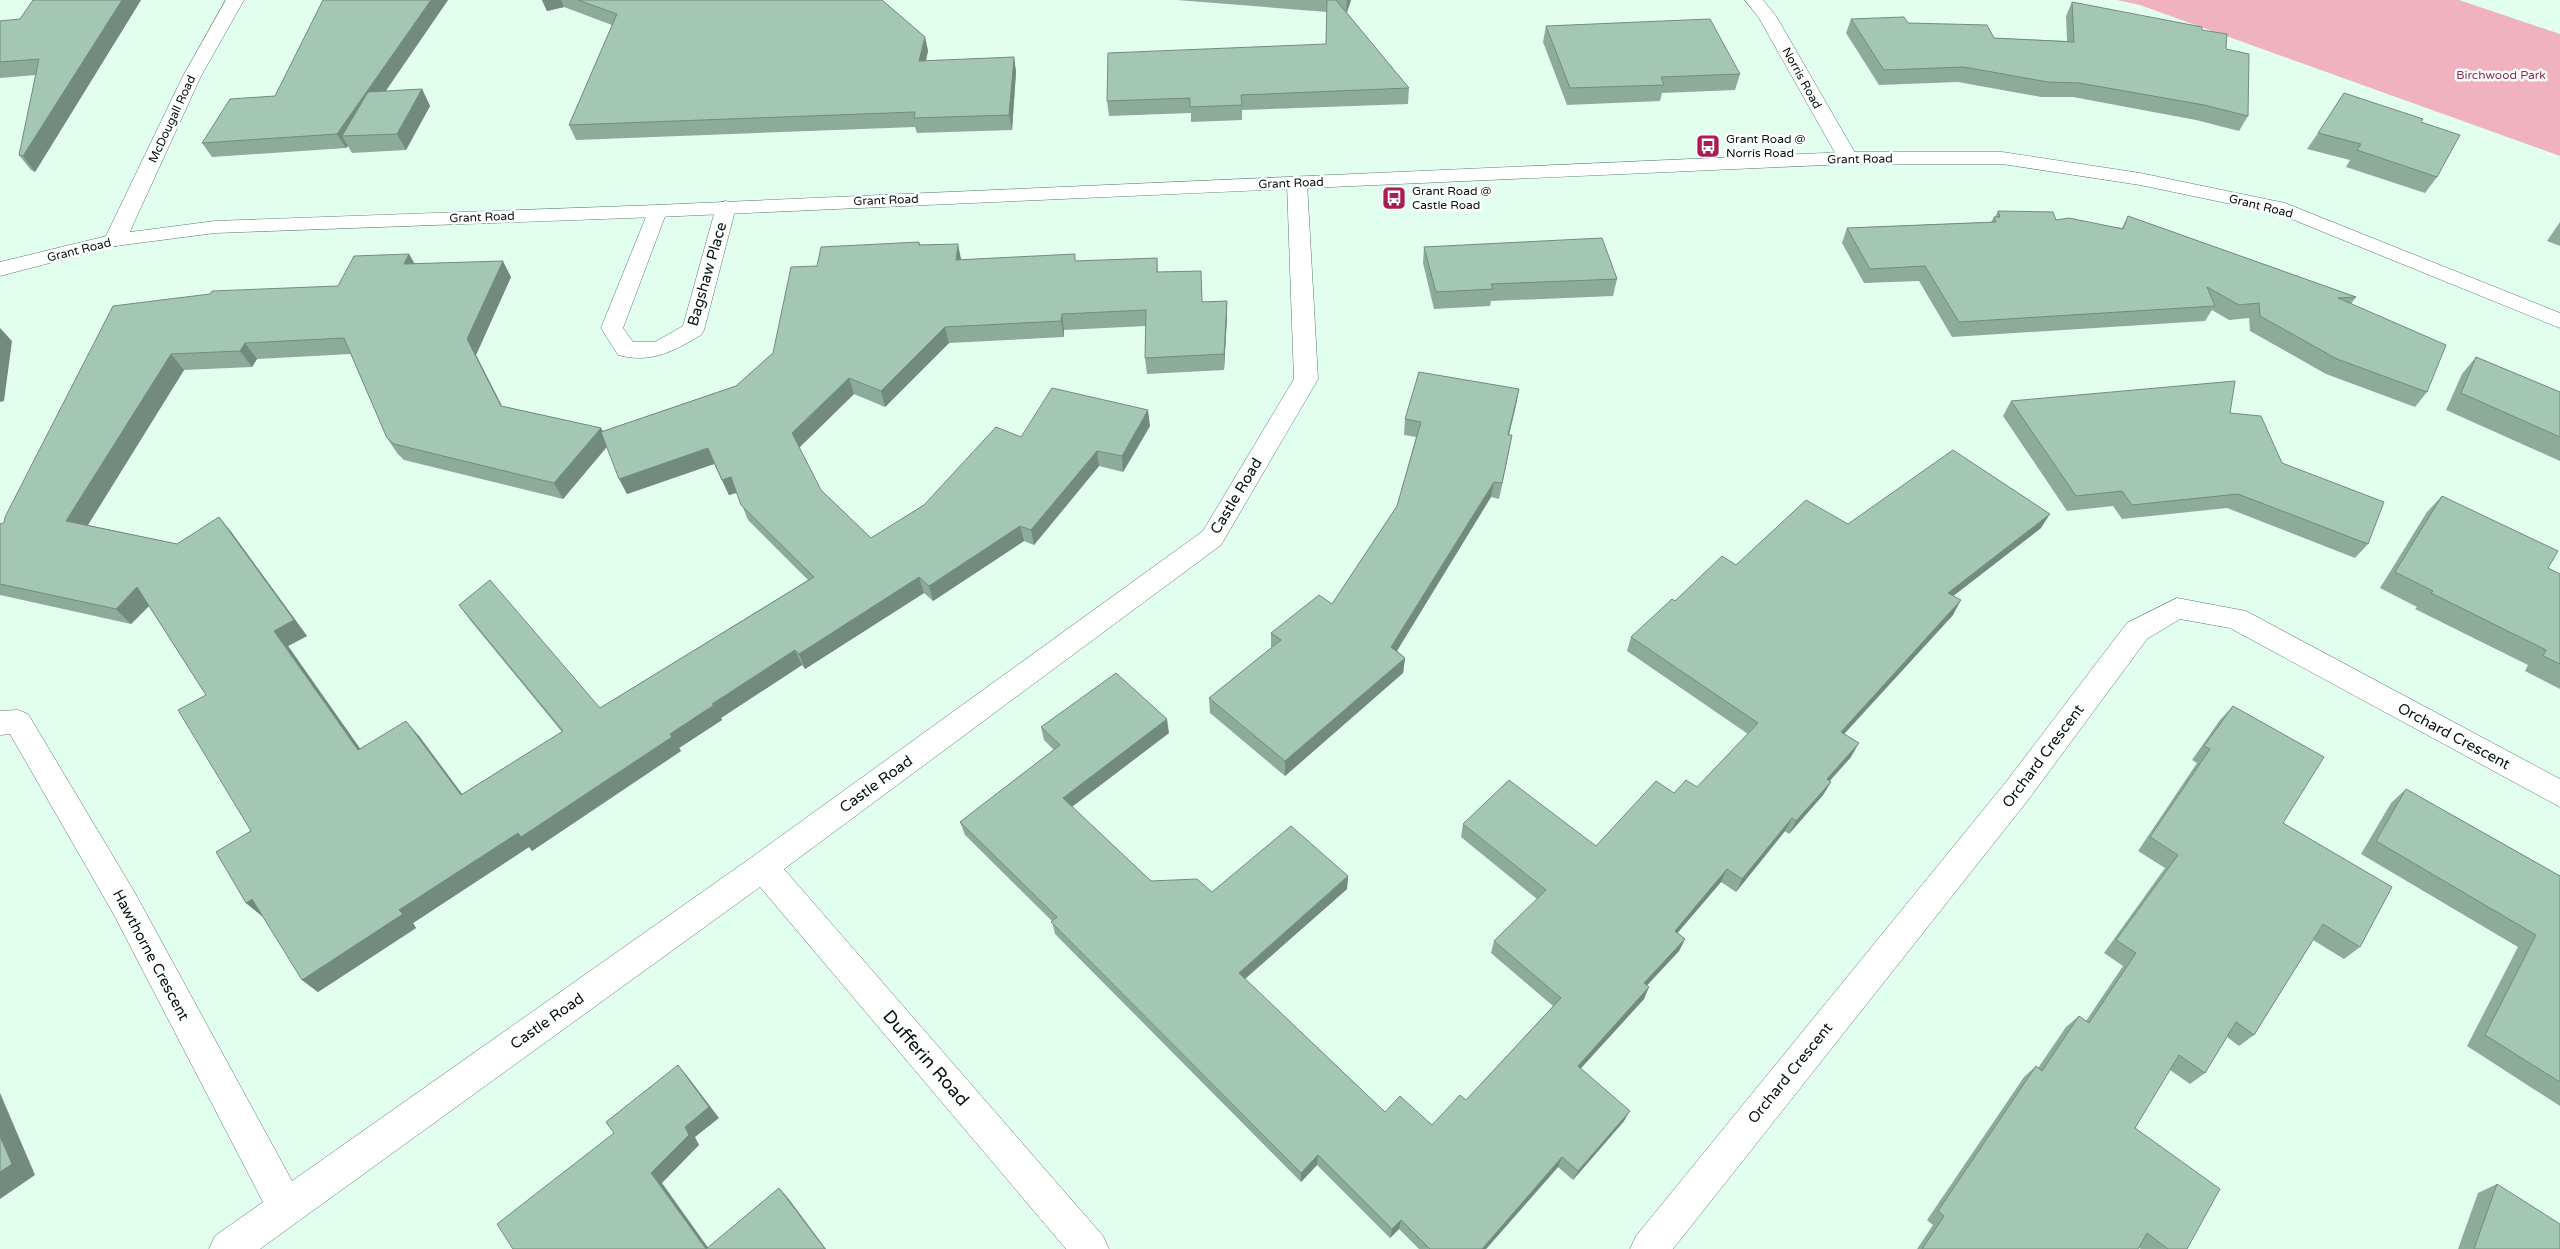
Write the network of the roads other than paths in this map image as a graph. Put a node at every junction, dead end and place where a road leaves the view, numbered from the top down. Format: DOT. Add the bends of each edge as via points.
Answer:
graph roads {
  1 [pos="235,0"];
  2 [pos="1754,0"];
  3 [pos="1848,158"];
  4 [pos="1297,183"];
  5 [pos="726,207"];
  6 [pos="657,211"];
  7 [pos="115,240"];
  8 [pos="0,269"];
  9 [pos="2560,321"];
  10 [pos="0,723"];
  11 [pos="2560,794"];
  12 [pos="763,867"];
  13 [pos="286,1207"];
  14 [pos="228,1249"];
  15 [pos="1090,1249"];
  16 [pos="1649,1249"];
  1 -- 7 [label="street, McDougall Road" via="192,76"];
  2 -- 3 [label="street, Norris Road" via="1767,16"];
  3 -- 4 [label="street, Grant Road"];
  3 -- 9 [label="street, Grant Road" via="2002,158 2140,179 2285,209"];
  4 -- 5 [label="street, Grant Road"];
  4 -- 12 [label="street, Castle Road" via="1306,379 1212,538"];
  5 -- 6 [label="street, Grant Road"];
  5 -- 6 [label="street, Bagshaw Place" via="693,330 660,349 626,350 612,328"];
  6 -- 7 [label="street, Grant Road" via="215,228"];
  7 -- 8 [label="street, Grant Road"];
  10 -- 13 [label="street, Hawthorne Crescent" via="18,722 124,903"];
  11 -- 16 [label="street, Orchard Crescent" via="2236,619 2177,608 2137,631 2017,791"];
  12 -- 13 [label="street, Castle Road"];
  12 -- 15 [label="street, Dufferin Road"];
  13 -- 14 [label="street, Castle Road"];
}
